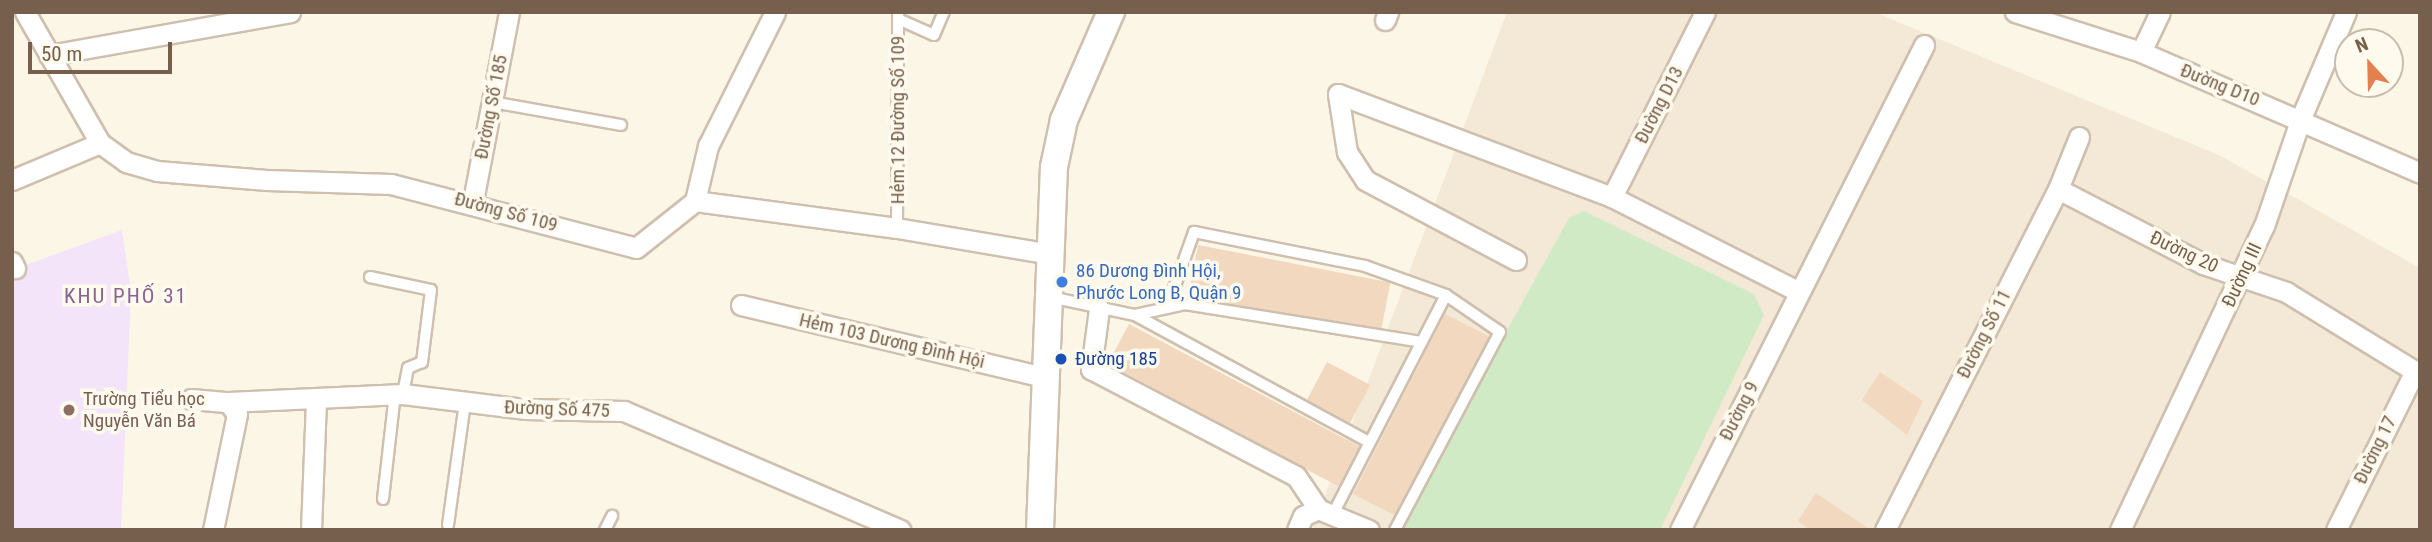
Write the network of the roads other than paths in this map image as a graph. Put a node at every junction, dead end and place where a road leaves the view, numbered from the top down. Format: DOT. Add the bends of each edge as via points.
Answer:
graph roads {
  1 [pos="25,12"];
  2 [pos="290,12"];
  3 [pos="509,12"];
  4 [pos="775,12"];
  5 [pos="944,12"];
  6 [pos="1111,12"];
  7 [pos="1705,12"];
  8 [pos="2015,12"];
  9 [pos="2160,12"];
  10 [pos="2346,12"];
  11 [pos="898,15"];
  12 [pos="1924,45"];
  13 [pos="2141,52"];
  14 [pos="49,55"];
  15 [pos="492,103"];
  16 [pos="2301,118"];
  17 [pos="621,125"];
  18 [pos="2079,137"];
  19 [pos="100,143"];
  20 [pos="2420,173"];
  21 [pos="12,180"];
  22 [pos="2058,189"];
  23 [pos="1612,197"];
  24 [pos="473,201"];
  25 [pos="695,201"];
  26 [pos="897,228"];
  27 [pos="1050,254"];
  28 [pos="1516,260"];
  29 [pos="370,277"];
  30 [pos="2242,277"];
  31 [pos="1799,292"];
  32 [pos="1446,295"];
  33 [pos="1049,297"];
  34 [pos="741,305"];
  35 [pos="1167,307"];
  36 [pos="1099,309"];
  37 [pos="1135,315"];
  38 [pos="1421,342"];
  39 [pos="2417,373"];
  40 [pos="1044,377"];
  41 [pos="399,394"];
  42 [pos="316,398"];
  43 [pos="191,399"];
  44 [pos="228,402"];
  45 [pos="465,403"];
  46 [pos="1369,442"];
  47 [pos="383,499"];
  48 [pos="1326,511"];
  49 [pos="612,516"];
  50 [pos="448,525"];
  51 [pos="213,530"];
  52 [pos="311,530"];
  53 [pos="605,530"];
  54 [pos="900,530"];
  55 [pos="1040,530"];
  56 [pos="1297,530"];
  57 [pos="1369,530"];
  58 [pos="1395,530"];
  59 [pos="1679,530"];
  60 [pos="1885,530"];
  61 [pos="2120,530"];
  62 [pos="2336,530"];
  1 -- 14 [label="street, Đường Số 109"];
  2 -- 14 [label="street"];
  3 -- 15 [label="street, Đường Số 185"];
  4 -- 25 [label="street" via="708,146"];
  5 -- 11 [label="lane" via="934,35"];
  6 -- 27 [label="street" via="1064,120 1054,167"];
  7 -- 23 [label="street, Đường D13"];
  8 -- 13 [label="street, Đường D10"];
  9 -- 13 [label="street"];
  10 -- 16 [label="street, Đường III"];
  11 -- 26 [label="lane, Hẻm 12 Đường Số 109"];
  12 -- 31 [label="street, Đường 9"];
  13 -- 16 [label="street, Đường D10"];
  14 -- 19 [label="street, Đường Số 109"];
  15 -- 17 [label="lane"];
  15 -- 24 [label="street, Đường Số 185"];
  16 -- 20 [label="street, Đường D10"];
  16 -- 30 [label="street, Đường III"];
  18 -- 22 [label="street, Đường Số 11"];
  19 -- 21 [label="street"];
  19 -- 24 [label="street, Đường Số 109" via="126,162 157,171 391,184"];
  22 -- 30 [label="street, Đường 20" via="2203,264"];
  22 -- 60 [label="street, Đường Số 11"];
  23 -- 28 [label="street" via="1338,94 1347,152 1365,180"];
  23 -- 31 [label="street"];
  24 -- 25 [label="street, Đường Số 109" via="636,248"];
  25 -- 26 [label="street"];
  26 -- 27 [label="street"];
  27 -- 33 [label="street"];
  29 -- 41 [label="lane" via="431,290 422,362 408,368"];
  30 -- 39 [label="street, Đường 20" via="2286,292"];
  30 -- 61 [label="street, Đường III"];
  31 -- 59 [label="street, Đường 9"];
  32 -- 35 [label="lane" via="1365,266 1194,232"];
  32 -- 38 [label="lane"];
  32 -- 58 [label="lane" via="1500,332"];
  33 -- 36 [label="lane"];
  33 -- 40 [label="street"];
  34 -- 40 [label="street, Hẻm 103 Dương Đình Hội"];
  35 -- 37 [label="lane"];
  35 -- 38 [label="lane" via="1185,304"];
  36 -- 37 [label="lane"];
  36 -- 48 [label="street" via="1091,369 1296,476"];
  37 -- 46 [label="lane"];
  38 -- 46 [label="lane"];
  39 -- 62 [label="street, Đường 17"];
  40 -- 55 [label="street"];
  41 -- 42 [label="street, Đường Số 475"];
  41 -- 45 [label="street, Đường Số 475"];
  41 -- 47 [label="lane"];
  42 -- 44 [label="street, Đường Số 475"];
  42 -- 52 [label="street"];
  43 -- 44 [label="street, Đường Số 475"];
  44 -- 51 [label="street" via="237,414"];
  45 -- 50 [label="lane"];
  45 -- 54 [label="street, Đường Số 475" via="624,411"];
  46 -- 48 [label="lane"];
  48 -- 56 [label="street" via="1303,516"];
  48 -- 57 [label="street"];
  49 -- 53 [label="lane"];
}
